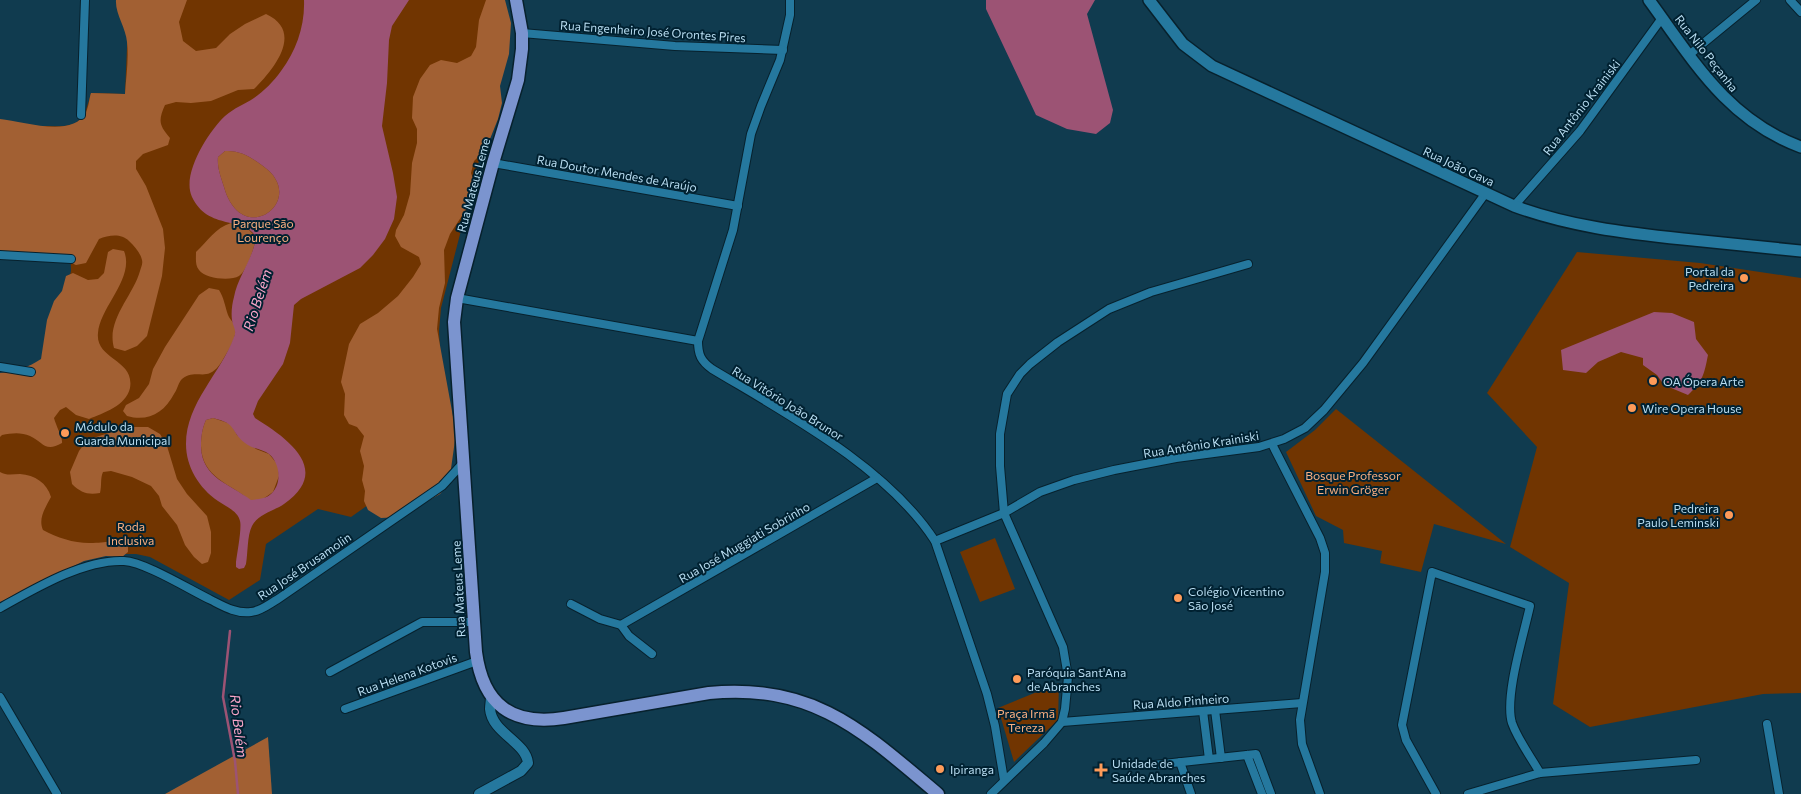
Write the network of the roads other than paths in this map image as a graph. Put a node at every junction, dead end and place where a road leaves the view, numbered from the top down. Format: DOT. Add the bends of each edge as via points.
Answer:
graph roads {
  1 [pos="84,0"];
  2 [pos="516,0"];
  3 [pos="790,0"];
  4 [pos="1149,0"];
  5 [pos="1649,0"];
  6 [pos="1756,0"];
  7 [pos="1790,0"];
  8 [pos="1801,12"];
  9 [pos="1662,18"];
  10 [pos="522,33"];
  11 [pos="783,50"];
  12 [pos="1689,55"];
  13 [pos="81,115"];
  14 [pos="1801,147"];
  15 [pos="493,164"];
  16 [pos="1485,194"];
  17 [pos="738,206"];
  18 [pos="1514,206"];
  19 [pos="1801,251"];
  20 [pos="0,256"];
  21 [pos="71,259"];
  22 [pos="1248,264"];
  23 [pos="457,298"];
  24 [pos="698,341"];
  25 [pos="0,367"];
  26 [pos="31,372"];
  27 [pos="1272,444"];
  28 [pos="464,462"];
  29 [pos="877,478"];
  30 [pos="1004,513"];
  31 [pos="936,541"];
  32 [pos="571,604"];
  33 [pos="0,608"];
  34 [pos="474,622"];
  35 [pos="621,625"];
  36 [pos="652,654"];
  37 [pos="477,661"];
  38 [pos="330,672"];
  39 [pos="0,697"];
  40 [pos="491,697"];
  41 [pos="1302,703"];
  42 [pos="345,709"];
  43 [pos="1215,710"];
  44 [pos="1204,711"];
  45 [pos="1062,722"];
  46 [pos="1767,724"];
  47 [pos="1247,755"];
  48 [pos="1221,758"];
  49 [pos="1209,759"];
  50 [pos="1696,760"];
  51 [pos="1180,762"];
  52 [pos="1154,765"];
  53 [pos="1540,773"];
  54 [pos="1004,780"];
  55 [pos="57,794"];
  56 [pos="479,794"];
  57 [pos="938,794"];
  58 [pos="991,794"];
  59 [pos="1191,794"];
  60 [pos="1262,794"];
  61 [pos="1271,794"];
  62 [pos="1320,794"];
  63 [pos="1436,794"];
  64 [pos="1468,794"];
  65 [pos="1779,794"];
  1 -- 13 [label="street"];
  2 -- 10 [label="main road, Rua Mateus Leme"];
  3 -- 11 [label="street"];
  4 -- 16 [label="main road, Rua João Gava" via="1183,44 1212,66"];
  5 -- 9 [label="main road, Rua Nilo Peçanha"];
  6 -- 12 [label="street"];
  7 -- 8 [label="street"];
  9 -- 12 [label="main road, Rua Nilo Peçanha"];
  9 -- 18 [label="street, Rua Antônio Krainiski" via="1594,113"];
  10 -- 11 [label="street, Rua Engenheiro José Orontes Pires" via="675,46"];
  10 -- 15 [label="main road, Rua Mateus Leme" via="518,80"];
  11 -- 17 [label="street" via="751,134"];
  12 -- 14 [label="main road, Rua Nilo Peçanha" via="1734,108 1761,128"];
  15 -- 17 [label="street, Rua Doutor Mendes de Araújo"];
  15 -- 23 [label="main road, Rua Mateus Leme"];
  16 -- 18 [label="main road, Rua João Gava"];
  16 -- 27 [label="street, Rua Antônio Krainiski" via="1353,377 1315,419 1295,434"];
  17 -- 24 [label="street" via="727,253"];
  18 -- 19 [label="main road, Rua João Gava" via="1597,228"];
  20 -- 21 [label="street"];
  22 -- 30 [label="street" via="1122,303 1058,342 1025,369 1007,394 1001,419"];
  23 -- 24 [label="street"];
  23 -- 28 [label="main road, Rua Mateus Leme" via="454,336"];
  24 -- 29 [label="street, Rua Vitório João Brunor" via="700,358 705,364 816,433"];
  25 -- 26 [label="street"];
  27 -- 30 [label="street, Rua Antônio Krainiski" via="1092,475 1040,492"];
  27 -- 41 [label="street" via="1325,553 1325,572"];
  28 -- 33 [label="street, Rua José Brusamolin" via="442,486 258,610 232,610 126,561 83,568"];
  28 -- 34 [label="main road, Rua Mateus Leme"];
  29 -- 31 [label="street, Rua Vitório João Brunor" via="907,505"];
  29 -- 35 [label="street, Rua José Muggiati Sobrinho"];
  30 -- 31 [label="street, Rua Antônio Krainiski"];
  30 -- 45 [label="street" via="1063,647 1068,677"];
  31 -- 54 [label="street, Rua Vitório João Brunor" via="987,694"];
  32 -- 35 [label="street" via="600,619"];
  34 -- 37 [label="main road, Rua Mateus Leme"];
  34 -- 38 [label="street" via="422,622"];
  35 -- 36 [label="street" via="629,636"];
  37 -- 40 [label="main road, Rua Mateus Leme"];
  37 -- 42 [label="street, Rua Helena Kotovis"];
  39 -- 55 [label="street"];
  40 -- 56 [label="street" via="492,718 525,754 528,763 521,771"];
  40 -- 57 [label="main road, Rua Mateus Leme" via="509,712 541,720 708,693 775,694 813,706 851,724"];
  41 -- 43 [label="street, Rua Aldo Pinheiro"];
  41 -- 62 [label="street" via="1302,744"];
  43 -- 44 [label="street, Rua Aldo Pinheiro"];
  43 -- 48 [label="street"];
  44 -- 45 [label="street, Rua Aldo Pinheiro"];
  44 -- 49 [label="street"];
  45 -- 54 [label="street"];
  46 -- 65 [label="street"];
  47 -- 48 [label="street"];
  47 -- 60 [label="street"];
  47 -- 61 [label="street" via="1256,754"];
  48 -- 49 [label="street"];
  49 -- 51 [label="street"];
  50 -- 53 [label="street"];
  51 -- 52 [label="street"];
  51 -- 59 [label="street"];
  53 -- 63 [label="street" via="1515,730 1510,710 1512,686 1530,606 1432,572 1402,725 1406,740"];
  53 -- 64 [label="street"];
  54 -- 58 [label="street"];
}
